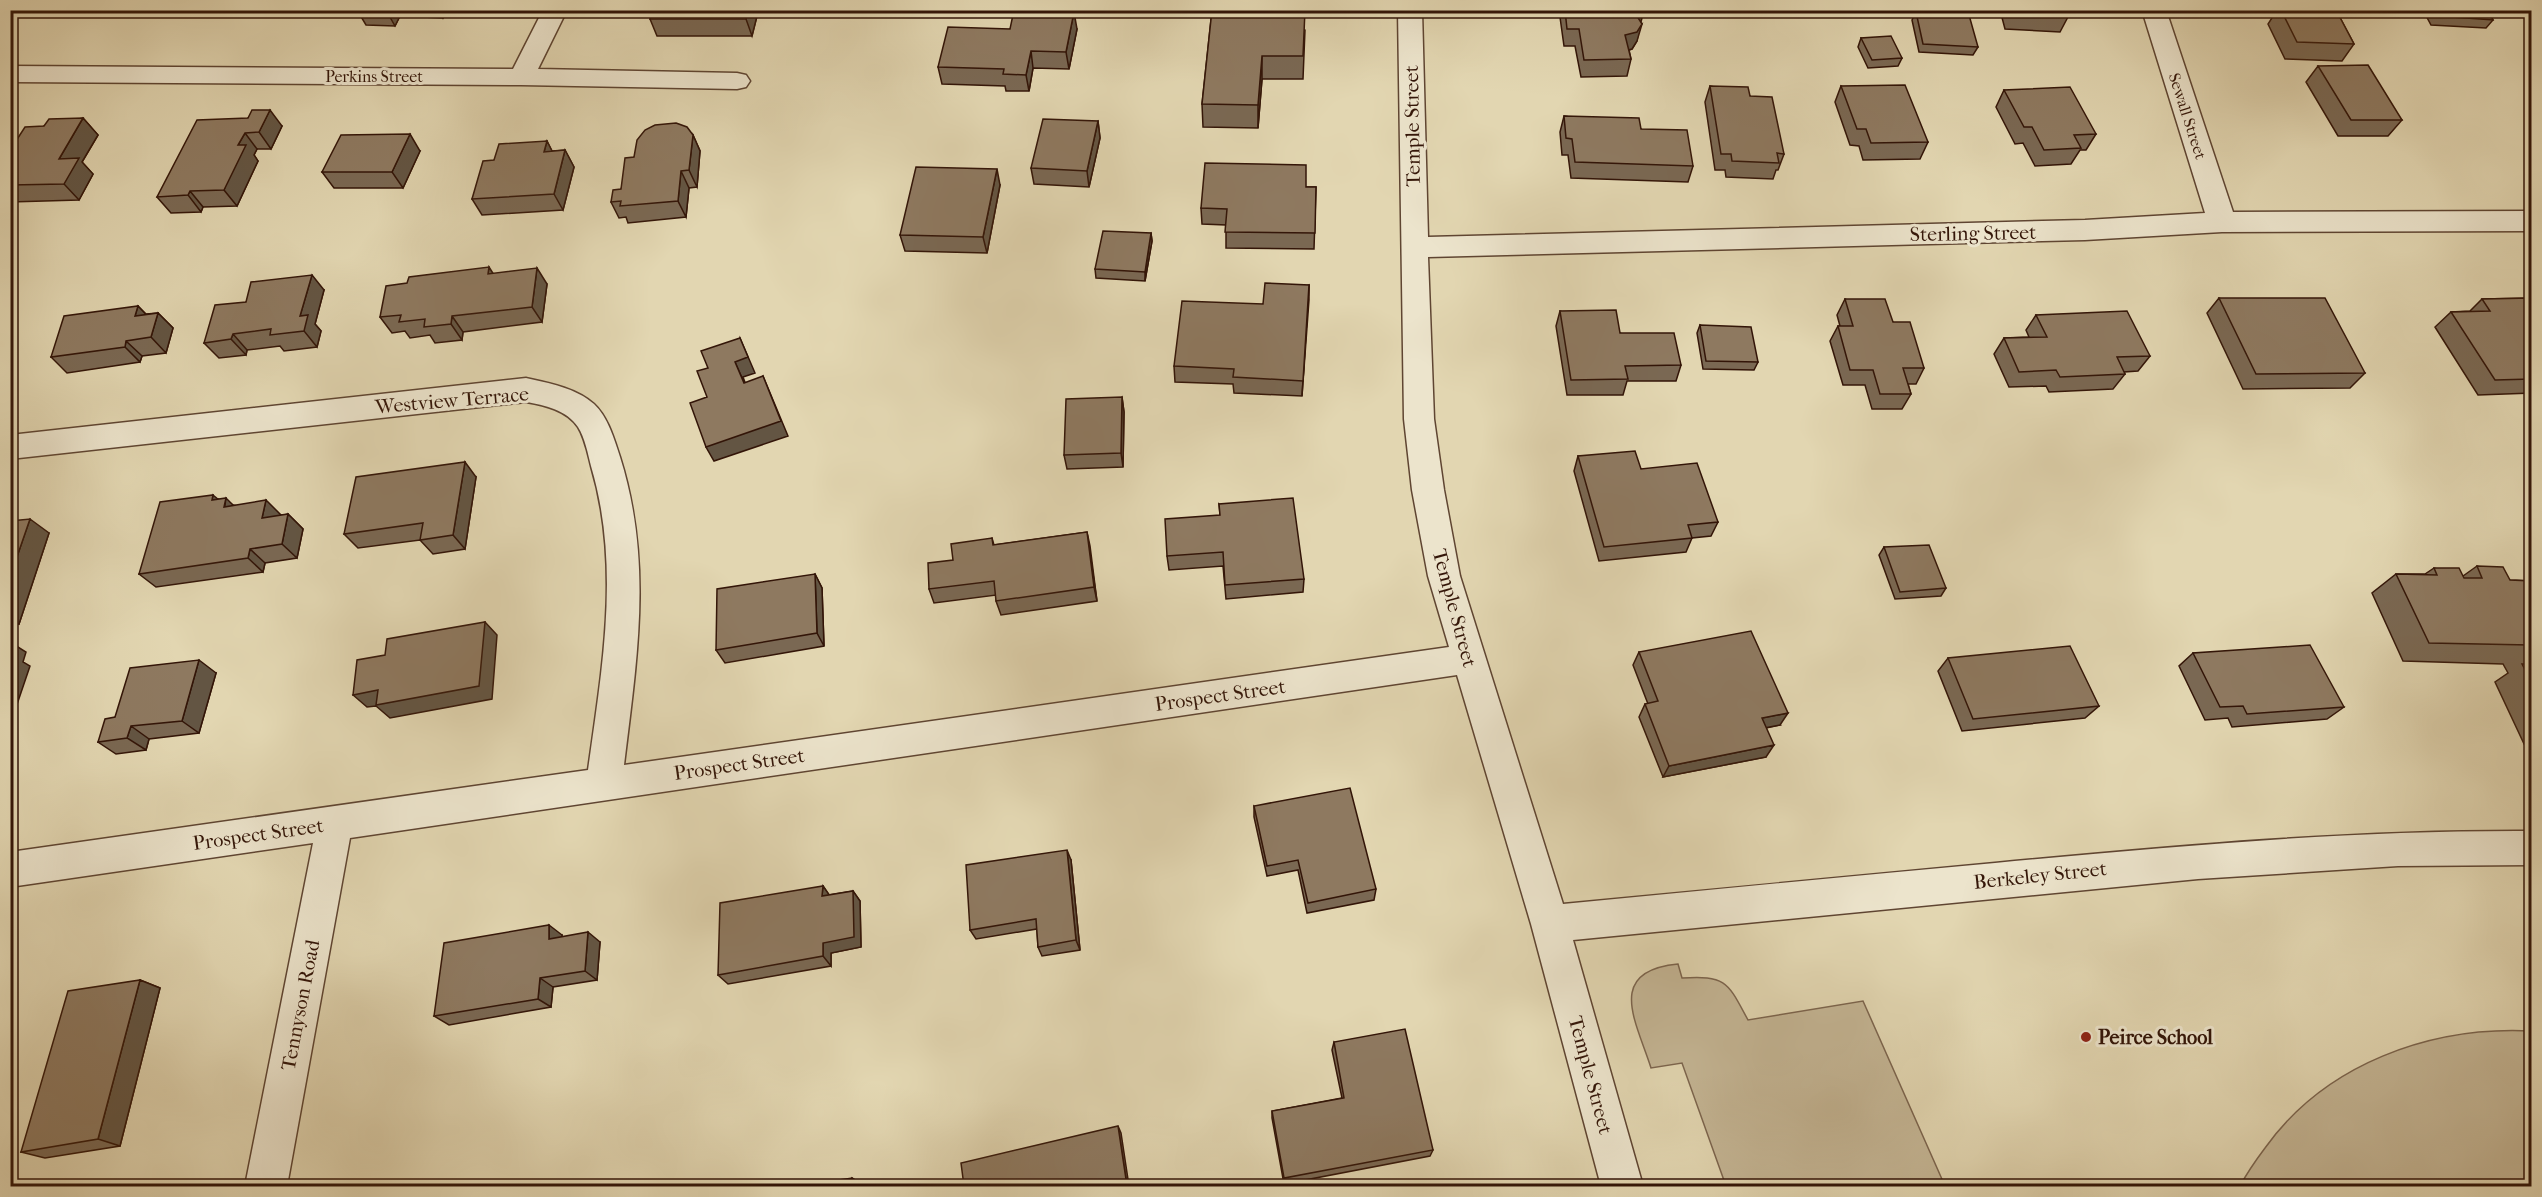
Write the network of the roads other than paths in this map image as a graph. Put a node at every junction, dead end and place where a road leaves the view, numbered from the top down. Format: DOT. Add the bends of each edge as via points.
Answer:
graph roads {
  1 [pos="555,10"];
  2 [pos="1410,10"];
  3 [pos="2154,10"];
  4 [pos="10,74"];
  5 [pos="521,77"];
  6 [pos="737,81"];
  7 [pos="2222,222"];
  8 [pos="2532,222"];
  9 [pos="1414,247"];
  10 [pos="10,447"];
  11 [pos="1468,659"];
  12 [pos="604,784"];
  13 [pos="335,823"];
  14 [pos="2532,848"];
  15 [pos="10,870"];
  16 [pos="1550,924"];
  17 [pos="266,1186"];
  18 [pos="1622,1186"];
  1 -- 5 [label="street"];
  2 -- 9 [label="street, Temple Street"];
  3 -- 7 [label="street, Sewall Street"];
  4 -- 5 [label="street, Perkins Street"];
  5 -- 6 [label="street, Perkins Street"];
  7 -- 8 [label="street, Sterling Street"];
  7 -- 9 [label="street, Sterling Street" via="2085,230"];
  9 -- 11 [label="street, Temple Street" via="1419,419 1428,490 1444,576"];
  10 -- 12 [label="street, Westview Terrace" via="525,390 564,398 590,421 610,470 620,531 626,600"];
  11 -- 12 [label="street, Prospect Street"];
  11 -- 16 [label="street, Temple Street"];
  12 -- 13 [label="street, Prospect Street"];
  13 -- 15 [label="street, Prospect Street"];
  13 -- 17 [label="street, Tennyson Road"];
  14 -- 16 [label="street, Berkeley Street" via="2367,849 2139,866"];
  16 -- 18 [label="street, Temple Street"];
}
